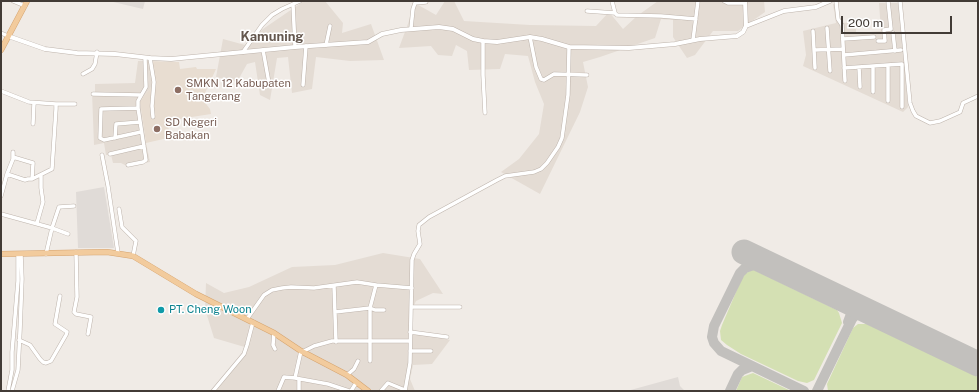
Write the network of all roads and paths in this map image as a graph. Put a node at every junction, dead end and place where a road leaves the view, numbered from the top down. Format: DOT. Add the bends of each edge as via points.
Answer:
graph roads {
  1 [pos="13,1"];
  2 [pos="300,1"];
  3 [pos="612,1"];
  4 [pos="698,1"];
  5 [pos="724,1"];
  6 [pos="830,1"];
  7 [pos="836,1"];
  8 [pos="888,1"];
  9 [pos="900,1"];
  10 [pos="426,2"];
  11 [pos="745,2"];
  12 [pos="26,3"];
  13 [pos="293,4"];
  14 [pos="586,11"];
  15 [pos="615,13"];
  16 [pos="696,19"];
  17 [pos="330,26"];
  18 [pos="746,26"];
  19 [pos="412,28"];
  20 [pos="827,28"];
  21 [pos="813,31"];
  22 [pos="1,33"];
  23 [pos="893,33"];
  24 [pos="8,36"];
  25 [pos="530,37"];
  26 [pos="874,37"];
  27 [pos="843,39"];
  28 [pos="693,40"];
  29 [pos="484,41"];
  30 [pos="878,41"];
  31 [pos="326,45"];
  32 [pos="306,46"];
  33 [pos="295,47"];
  34 [pos="569,47"];
  35 [pos="843,49"];
  36 [pos="1,50"];
  37 [pos="263,50"];
  38 [pos="814,50"];
  39 [pos="828,50"];
  40 [pos="895,50"];
  41 [pos="901,50"];
  42 [pos="97,52"];
  43 [pos="243,52"];
  44 [pos="844,55"];
  45 [pos="148,58"];
  46 [pos="888,65"];
  47 [pos="873,66"];
  48 [pos="859,67"];
  49 [pos="815,68"];
  50 [pos="844,68"];
  51 [pos="830,71"];
  52 [pos="84,74"];
  53 [pos="569,75"];
  54 [pos="586,75"];
  55 [pos="845,81"];
  56 [pos="269,83"];
  57 [pos="303,85"];
  58 [pos="860,87"];
  59 [pos="1,91"];
  60 [pos="873,92"];
  61 [pos="93,94"];
  62 [pos="142,95"];
  63 [pos="978,96"];
  64 [pos="888,101"];
  65 [pos="34,103"];
  66 [pos="56,104"];
  67 [pos="75,104"];
  68 [pos="902,107"];
  69 [pos="138,108"];
  70 [pos="485,113"];
  71 [pos="153,117"];
  72 [pos="140,122"];
  73 [pos="33,124"];
  74 [pos="141,132"];
  75 [pos="115,138"];
  76 [pos="144,146"];
  77 [pos="13,152"];
  78 [pos="110,154"];
  79 [pos="102,156"];
  80 [pos="13,157"];
  81 [pos="128,165"];
  82 [pos="41,175"];
  83 [pos="7,176"];
  84 [pos="1,178"];
  85 [pos="32,179"];
  86 [pos="1,196"];
  87 [pos="74,206"];
  88 [pos="119,209"];
  89 [pos="1,214"];
  90 [pos="37,223"];
  91 [pos="52,228"];
  92 [pos="68,234"];
  93 [pos="76,252"];
  94 [pos="118,253"];
  95 [pos="1,254"];
  96 [pos="19,254"];
  97 [pos="46,254"];
  98 [pos="133,256"];
  99 [pos="376,285"];
  100 [pos="334,286"];
  101 [pos="412,288"];
  102 [pos="60,296"];
  103 [pos="411,307"];
  104 [pos="460,307"];
  105 [pos="370,308"];
  106 [pos="384,310"];
  107 [pos="335,312"];
  108 [pos="247,319"];
  109 [pos="253,322"];
  110 [pos="20,331"];
  111 [pos="14,332"];
  112 [pos="410,332"];
  113 [pos="274,333"];
  114 [pos="88,334"];
  115 [pos="447,337"];
  116 [pos="19,340"];
  117 [pos="410,341"];
  118 [pos="336,342"];
  119 [pos="370,342"];
  120 [pos="275,349"];
  121 [pos="302,351"];
  122 [pos="430,351"];
  123 [pos="410,352"];
  124 [pos="358,361"];
  125 [pos="370,361"];
  126 [pos="12,370"];
  127 [pos="18,370"];
  128 [pos="347,375"];
  129 [pos="297,379"];
  130 [pos="356,383"];
  131 [pos="405,390"];
  132 [pos="8,391"];
  133 [pos="12,391"];
  134 [pos="214,391"];
  135 [pos="278,391"];
  136 [pos="299,391"];
  137 [pos="350,391"];
  138 [pos="368,391"];
  139 [pos="381,391"];
  1 -- 12 [label="street"];
  2 -- 13 [label="street"];
  3 -- 15 [label="street"];
  4 -- 16 [label="street"];
  5 -- 11 [label="street"];
  6 -- 18 [label="street" via="816,7 784,11"];
  7 -- 27 [label="street"];
  8 -- 30 [label="street" via="891,29 884,30 885,40"];
  9 -- 63 [label="street" via="913,112 922,120 935,123 960,112 963,103"];
  10 -- 19 [label="street" via="415,3"];
  11 -- 18 [label="street"];
  12 -- 24 [label="main road"];
  13 -- 33 [label="street"];
  13 -- 43 [label="street" via="272,15"];
  14 -- 15 [label="street"];
  15 -- 16 [label="street"];
  16 -- 28 [label="street"];
  17 -- 31 [label="street"];
  18 -- 28 [label="street" via="743,32 736,36"];
  19 -- 29 [label="street" via="444,27 472,39"];
  19 -- 31 [label="street" via="382,34 368,42"];
  20 -- 39 [label="street"];
  21 -- 38 [label="street"];
  22 -- 24 [label="street"];
  23 -- 40 [label="street"];
  24 -- 36 [label="main road"];
  24 -- 42 [label="street" via="45,49 76,53"];
  25 -- 29 [label="street" via="497,42"];
  25 -- 34 [label="street"];
  25 -- 53 [label="street" via="536,68 541,79 544,80 554,74"];
  26 -- 27 [label="street"];
  27 -- 35 [label="street"];
  28 -- 34 [label="street" via="629,48"];
  29 -- 70 [label="street"];
  31 -- 32 [label="street"];
  32 -- 33 [label="street"];
  32 -- 57 [label="street"];
  33 -- 37 [label="street"];
  34 -- 53 [label="street"];
  35 -- 39 [label="street"];
  35 -- 44 [label="street"];
  37 -- 43 [label="street"];
  37 -- 56 [label="street"];
  38 -- 39 [label="street"];
  38 -- 49 [label="street"];
  39 -- 51 [label="street"];
  40 -- 41 [label="street"];
  40 -- 44 [label="street"];
  42 -- 45 [label="street"];
  42 -- 52 [label="street" via="95,64"];
  43 -- 45 [label="street" via="171,59"];
  44 -- 50 [label="street"];
  45 -- 62 [label="street" via="146,87"];
  45 -- 71 [label="street" via="154,82"];
  46 -- 47 [label="street"];
  46 -- 64 [label="street"];
  46 -- 68 [label="street" via="902,64"];
  47 -- 48 [label="street"];
  47 -- 60 [label="street"];
  48 -- 50 [label="street"];
  48 -- 58 [label="street"];
  50 -- 55 [label="street"];
  53 -- 54 [label="street"];
  53 -- 101 [label="street" via="562,138 547,163 534,172 505,176 420,223 417,228 420,244 412,260"];
  59 -- 65 [label="street"];
  61 -- 62 [label="street"];
  62 -- 69 [label="street" via="138,101"];
  65 -- 66 [label="street"];
  65 -- 73 [label="street"];
  66 -- 67 [label="street"];
  66 -- 82 [label="street" via="52,169"];
  69 -- 72 [label="street"];
  69 -- 75 [label="street" via="101,109 100,139"];
  72 -- 74 [label="street"];
  72 -- 75 [label="street" via="117,124"];
  74 -- 75 [label="street"];
  74 -- 76 [label="street"];
  76 -- 78 [label="street"];
  76 -- 81 [label="street" via="145,161"];
  77 -- 80 [label="street"];
  79 -- 94 [label="street"];
  80 -- 83 [label="street"];
  80 -- 85 [label="street" via="33,163"];
  82 -- 85 [label="street"];
  82 -- 90 [label="street" via="44,202"];
  83 -- 84 [label="street"];
  83 -- 85 [label="street"];
  83 -- 86 [label="street"];
  87 -- 91 [label="street" via="59,207"];
  88 -- 98 [label="street" via="122,227 136,241"];
  89 -- 90 [label="street"];
  90 -- 91 [label="street"];
  91 -- 92 [label="street"];
  91 -- 97 [label="street"];
  93 -- 94 [label="main road"];
  93 -- 97 [label="main road"];
  93 -- 114 [label="street" via="74,312 90,317"];
  94 -- 98 [label="main road"];
  95 -- 96 [label="main road"];
  96 -- 97 [label="main road"];
  96 -- 110 [label="street" via="22,279"];
  96 -- 111 [label="street"];
  98 -- 108 [label="main road" via="208,300"];
  99 -- 100 [label="street" via="357,282"];
  99 -- 101 [label="street"];
  99 -- 105 [label="street"];
  100 -- 107 [label="street"];
  100 -- 108 [label="street" via="291,286 272,290 260,299"];
  101 -- 103 [label="street"];
  102 -- 116 [label="street" via="55,324 67,332 51,361 43,362 30,345"];
  103 -- 104 [label="street"];
  103 -- 112 [label="street"];
  105 -- 106 [label="street"];
  105 -- 107 [label="street"];
  105 -- 119 [label="street"];
  107 -- 118 [label="street"];
  108 -- 109 [label="main road"];
  109 -- 113 [label="main road"];
  109 -- 134 [label="street" via="244,354"];
  110 -- 111 [label="street"];
  110 -- 116 [label="street"];
  111 -- 126 [label="street"];
  112 -- 115 [label="street"];
  112 -- 117 [label="street"];
  113 -- 120 [label="street"];
  113 -- 121 [label="main road"];
  116 -- 127 [label="street"];
  117 -- 119 [label="street"];
  117 -- 123 [label="street"];
  118 -- 119 [label="street"];
  118 -- 121 [label="street"];
  119 -- 125 [label="street"];
  121 -- 128 [label="main road"];
  121 -- 129 [label="street"];
  122 -- 123 [label="street"];
  123 -- 131 [label="street"];
  124 -- 128 [label="street"];
  126 -- 127 [label="street"];
  126 -- 132 [label="street"];
  127 -- 133 [label="street"];
  128 -- 130 [label="main road"];
  129 -- 135 [label="street" via="284,377"];
  129 -- 136 [label="street"];
  129 -- 137 [label="street" via="317,381"];
  130 -- 137 [label="street"];
  130 -- 138 [label="main road"];
  131 -- 139 [label="street" via="388,383"];
}
